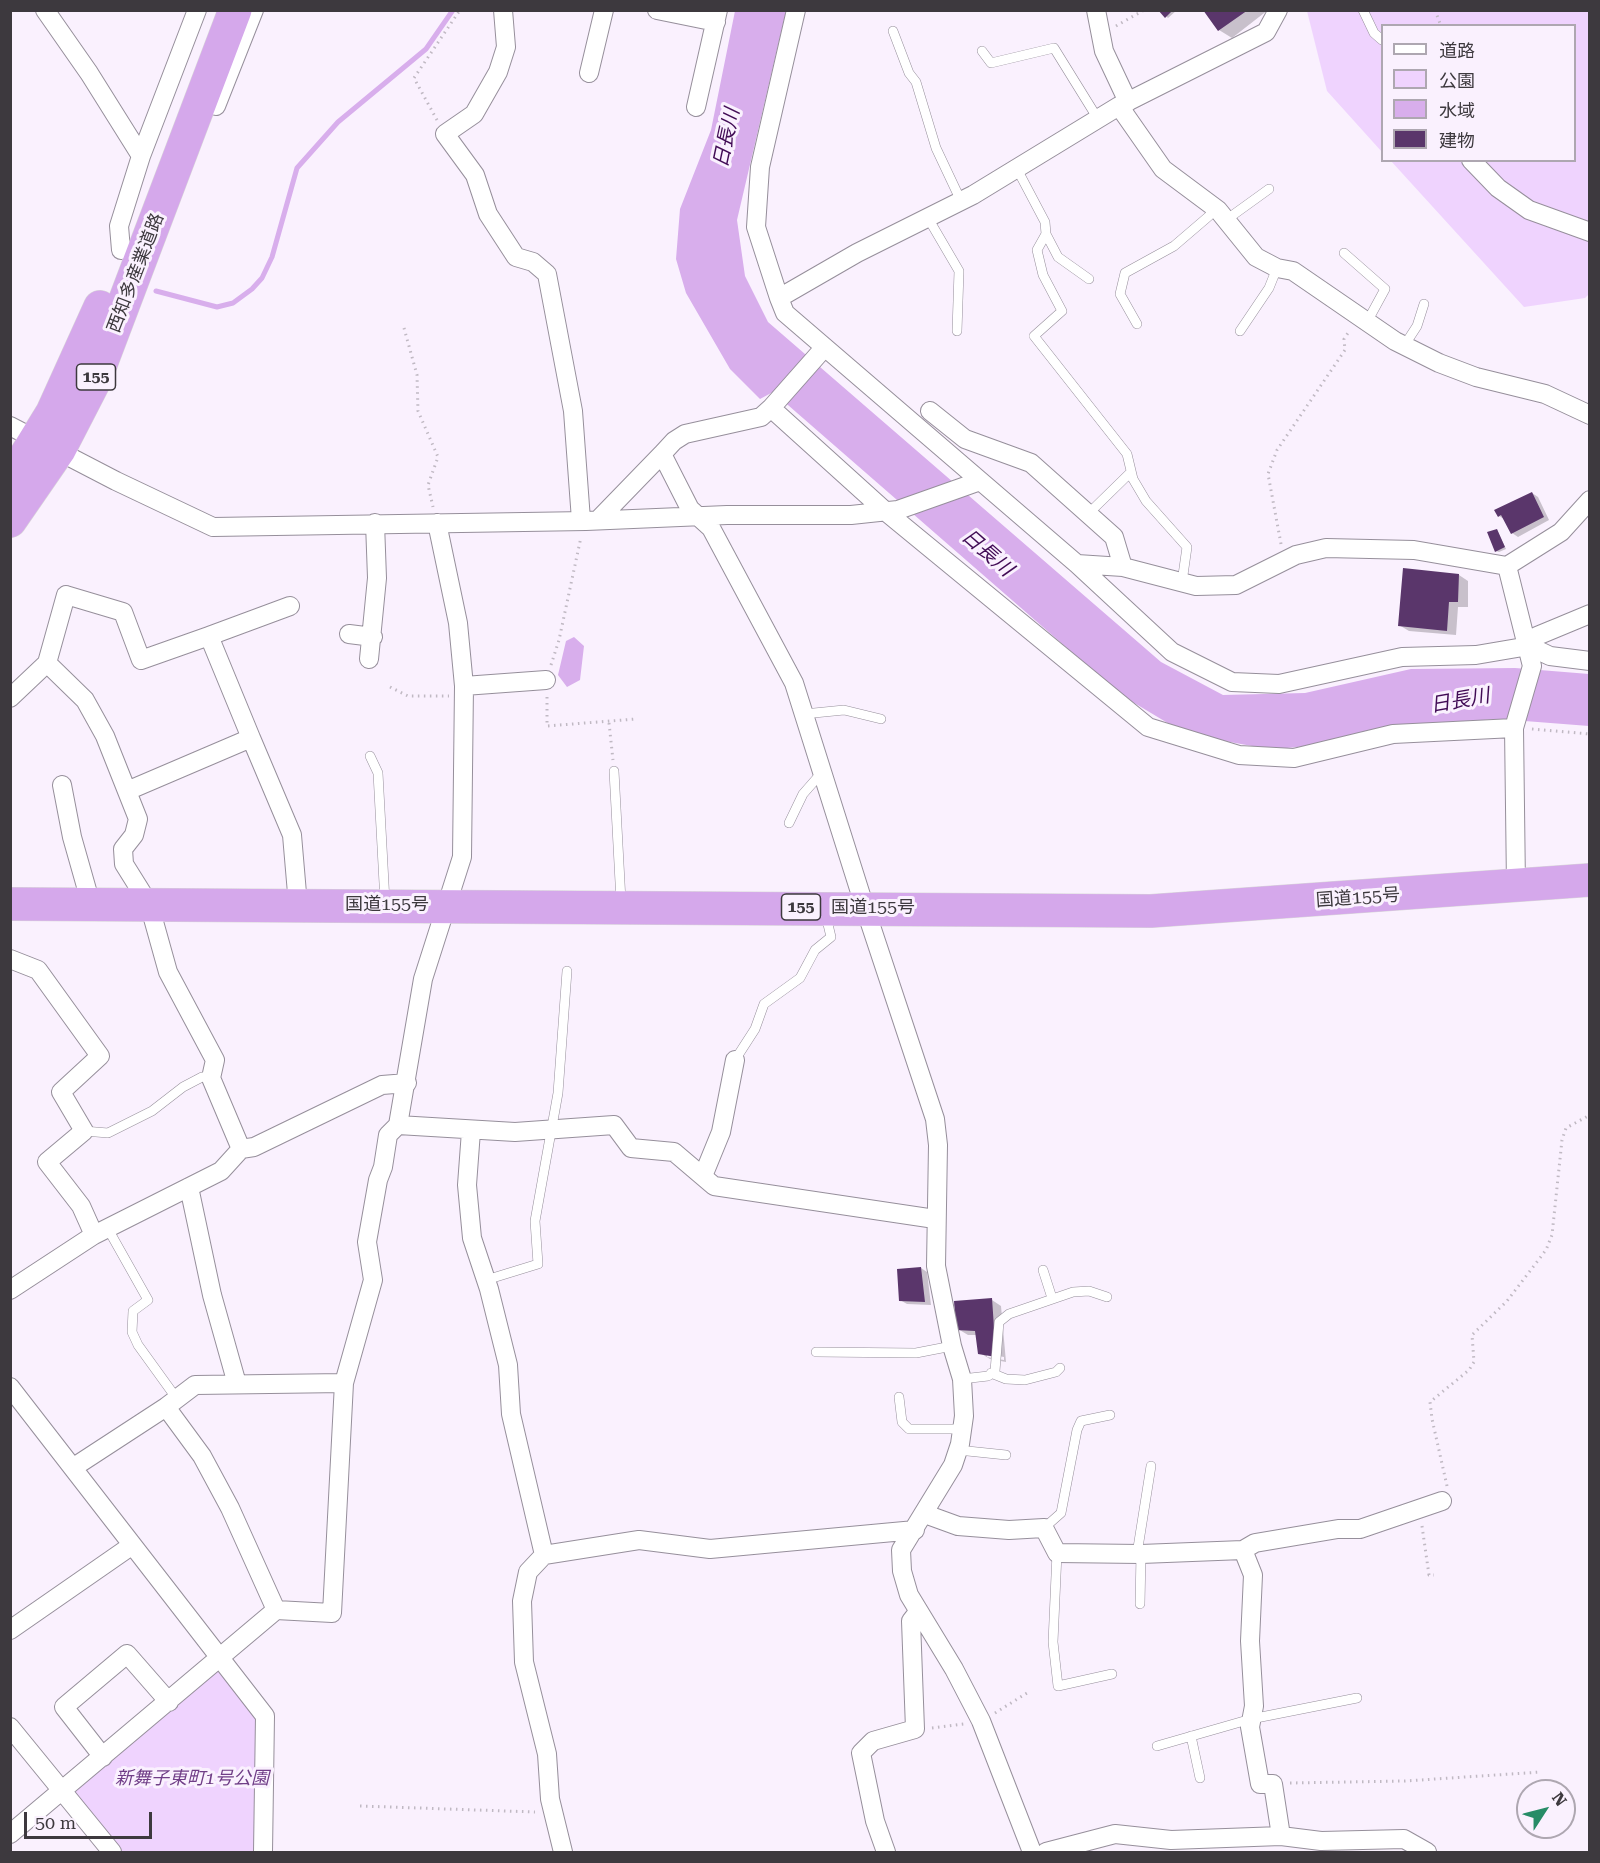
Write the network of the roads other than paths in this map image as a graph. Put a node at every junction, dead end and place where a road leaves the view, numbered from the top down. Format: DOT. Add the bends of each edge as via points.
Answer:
graph roads {
  1 [pos="45,10"];
  2 [pos="197,10"];
  3 [pos="212,10"];
  4 [pos="235,10"];
  5 [pos="254,10"];
  6 [pos="503,10"];
  7 [pos="604,10"];
  8 [pos="657,10"];
  9 [pos="796,10"];
  10 [pos="1096,10"];
  11 [pos="1278,10"];
  12 [pos="1363,10"];
  13 [pos="717,16"];
  14 [pos="893,31"];
  15 [pos="1381,38"];
  16 [pos="982,51"];
  17 [pos="589,73"];
  18 [pos="1124,104"];
  19 [pos="696,107"];
  20 [pos="1098,119"];
  21 [pos="141,156"];
  22 [pos="1473,162"];
  23 [pos="1017,169"];
  24 [pos="1269,189"];
  25 [pos="961,201"];
  26 [pos="147,214"];
  27 [pos="1220,214"];
  28 [pos="928,219"];
  29 [pos="1590,232"];
  30 [pos="1046,234"];
  31 [pos="1344,253"];
  32 [pos="132,254"];
  33 [pos="1277,268"];
  34 [pos="1089,279"];
  35 [pos="779,298"];
  36 [pos="1424,304"];
  37 [pos="1363,319"];
  38 [pos="1137,324"];
  39 [pos="957,331"];
  40 [pos="1240,331"];
  41 [pos="1404,346"];
  42 [pos="821,351"];
  43 [pos="771,408"];
  44 [pos="930,411"];
  45 [pos="1590,415"];
  46 [pos="36,439"];
  47 [pos="662,454"];
  48 [pos="1131,472"];
  49 [pos="10,481"];
  50 [pos="978,483"];
  51 [pos="1590,500"];
  52 [pos="892,510"];
  53 [pos="1088,514"];
  54 [pos="698,517"];
  55 [pos="588,520"];
  56 [pos="10,521"];
  57 [pos="375,523"];
  58 [pos="436,523"];
  59 [pos="1077,564"];
  60 [pos="1507,566"];
  61 [pos="1123,567"];
  62 [pos="1182,582"];
  63 [pos="290,606"];
  64 [pos="1590,614"];
  65 [pos="349,634"];
  66 [pos="209,636"];
  67 [pos="373,637"];
  68 [pos="1529,646"];
  69 [pos="369,659"];
  70 [pos="1590,661"];
  71 [pos="47,663"];
  72 [pos="546,680"];
  73 [pos="464,691"];
  74 [pos="10,698"];
  75 [pos="804,714"];
  76 [pos="881,719"];
  77 [pos="1514,728"];
  78 [pos="251,738"];
  79 [pos="370,756"];
  80 [pos="614,771"];
  81 [pos="824,776"];
  82 [pos="62,785"];
  83 [pos="127,791"];
  84 [pos="789,822"];
  85 [pos="1590,880"];
  86 [pos="1516,886"];
  87 [pos="10,904"];
  88 [pos="91,904"];
  89 [pos="149,904"];
  90 [pos="298,905"];
  91 [pos="384,905"];
  92 [pos="445,906"];
  93 [pos="622,906"];
  94 [pos="826,908"];
  95 [pos="865,908"];
  96 [pos="10,959"];
  97 [pos="567,971"];
  98 [pos="735,1060"];
  99 [pos="211,1078"];
  100 [pos="407,1083"];
  101 [pos="398,1125"];
  102 [pos="84,1131"];
  103 [pos="471,1131"];
  104 [pos="551,1131"];
  105 [pos="241,1149"];
  106 [pos="703,1176"];
  107 [pos="189,1187"];
  108 [pos="935,1219"];
  109 [pos="101,1232"];
  110 [pos="1042,1270"];
  111 [pos="486,1280"];
  112 [pos="10,1290"];
  113 [pos="1107,1297"];
  114 [pos="1052,1298"];
  115 [pos="952,1346"];
  116 [pos="816,1352"];
  117 [pos="1060,1368"];
  118 [pos="991,1373"];
  119 [pos="963,1379"];
  120 [pos="344,1383"];
  121 [pos="237,1384"];
  122 [pos="10,1387"];
  123 [pos="899,1398"];
  124 [pos="171,1403"];
  125 [pos="1110,1415"];
  126 [pos="962,1429"];
  127 [pos="958,1450"];
  128 [pos="1006,1455"];
  129 [pos="1151,1466"];
  130 [pos="74,1467"];
  131 [pos="1442,1501"];
  132 [pos="925,1514"];
  133 [pos="1044,1528"];
  134 [pos="915,1530"];
  135 [pos="131,1546"];
  136 [pos="1243,1550"];
  137 [pos="1057,1553"];
  138 [pos="1139,1554"];
  139 [pos="544,1555"];
  140 [pos="1140,1604"];
  141 [pos="276,1611"];
  142 [pos="918,1612"];
  143 [pos="10,1630"];
  144 [pos="220,1660"];
  145 [pos="1112,1674"];
  146 [pos="1357,1698"];
  147 [pos="169,1702"];
  148 [pos="1251,1719"];
  149 [pos="10,1727"];
  150 [pos="1191,1736"];
  151 [pos="1157,1746"];
  152 [pos="103,1757"];
  153 [pos="1200,1778"];
  154 [pos="62,1789"];
  155 [pos="10,1834"];
  156 [pos="1281,1836"];
  157 [pos="112,1852"];
  158 [pos="263,1852"];
  159 [pos="563,1852"];
  160 [pos="886,1852"];
  161 [pos="1032,1852"];
  162 [pos="1046,1852"];
  163 [pos="1427,1852"];
  1 -- 21 [label="street"];
  2 -- 21 [label="street"];
  3 -- 26 [label="highway, 西知多産業道路 / 155"];
  4 -- 26 [label="highway, 西知多産業道路 / 155"];
  5 -- 32 [label="street" via="165,235 155,250"];
  6 -- 55 [label="street" via="506,47 498,72 474,114 445,134 475,175 488,214 516,257 533,262 547,274 573,411"];
  7 -- 17 [label="street"];
  8 -- 13 [label="street"];
  9 -- 35 [label="street" via="760,167 756,227"];
  10 -- 18 [label="street" via="1099,35"];
  11 -- 18 [label="street" via="1266,32"];
  12 -- 15 [label="lane" via="1374,33"];
  13 -- 19 [label="street"];
  14 -- 25 [label="lane" via="916,82 936,148"];
  16 -- 20 [label="lane" via="991,63 1054,48"];
  18 -- 20 [label="street"];
  18 -- 27 [label="street" via="1163,169"];
  20 -- 23 [label="street"];
  21 -- 32 [label="street" via="119,226"];
  22 -- 29 [label="street" via="1498,188 1529,210"];
  23 -- 25 [label="street"];
  23 -- 30 [label="lane" via="1040,212"];
  24 -- 27 [label="lane"];
  25 -- 28 [label="street"];
  26 -- 32 [label="highway, 西知多産業道路 / 155"];
  27 -- 33 [label="street" via="1256,257"];
  27 -- 38 [label="lane" via="1209,216 1174,246 1125,273 1120,294"];
  28 -- 35 [label="street" via="857,253"];
  28 -- 39 [label="lane" via="959,271"];
  30 -- 34 [label="lane" via="1058,256"];
  30 -- 48 [label="lane" via="1037,250 1062,311 1034,336 1127,454"];
  31 -- 37 [label="lane" via="1385,289"];
  32 -- 46 [label="highway, 西知多産業道路 / 155"];
  33 -- 37 [label="street" via="1293,271"];
  33 -- 40 [label="lane" via="1269,288"];
  35 -- 42 [label="street" via="785,313"];
  36 -- 41 [label="lane" via="1417,326"];
  37 -- 41 [label="street"];
  41 -- 45 [label="street" via="1476,376 1545,394"];
  42 -- 43 [label="street"];
  42 -- 50 [label="street"];
  43 -- 47 [label="street" via="760,417 685,434"];
  43 -- 52 [label="street"];
  44 -- 53 [label="street" via="965,438 1031,463"];
  46 -- 49 [label="highway, 西知多産業道路 / 155"];
  46 -- 56 [label="highway, 西知多産業道路 / 155"];
  46 -- 57 [label="street" via="213,527"];
  47 -- 54 [label="street"];
  47 -- 55 [label="street"];
  48 -- 53 [label="lane"];
  48 -- 62 [label="lane" via="1146,501 1187,547"];
  50 -- 52 [label="street"];
  50 -- 59 [label="street"];
  51 -- 60 [label="street" via="1561,532"];
  52 -- 54 [label="street" via="851,515"];
  52 -- 77 [label="street" via="1148,727 1239,755 1294,758 1393,734"];
  53 -- 61 [label="street" via="1114,537"];
  54 -- 55 [label="street"];
  54 -- 75 [label="street" via="711,528 794,683"];
  55 -- 58 [label="street"];
  57 -- 58 [label="street"];
  57 -- 67 [label="street"];
  58 -- 73 [label="street" via="458,623"];
  59 -- 61 [label="street"];
  59 -- 68 [label="street" via="1172,652 1232,682 1280,684 1402,657 1476,655"];
  60 -- 62 [label="street" via="1414,550 1326,548 1291,558 1236,585 1196,586"];
  60 -- 68 [label="street"];
  61 -- 62 [label="street"];
  63 -- 66 [label="street"];
  64 -- 68 [label="street" via="1537,636"];
  65 -- 67 [label="street"];
  66 -- 71 [label="street" via="141,660 123,612 66,596"];
  66 -- 78 [label="street"];
  67 -- 69 [label="street"];
  68 -- 70 [label="street" via="1550,656"];
  68 -- 77 [label="street" via="1532,666"];
  71 -- 74 [label="street"];
  71 -- 83 [label="street" via="85,700 105,736"];
  72 -- 73 [label="street"];
  73 -- 92 [label="street" via="462,857"];
  75 -- 76 [label="lane" via="844,710"];
  75 -- 81 [label="street"];
  77 -- 86 [label="street"];
  78 -- 83 [label="street"];
  78 -- 90 [label="street" via="292,835"];
  79 -- 91 [label="lane" via="378,773"];
  80 -- 93 [label="lane"];
  81 -- 84 [label="lane" via="817,778 803,794"];
  81 -- 95 [label="street"];
  82 -- 88 [label="street"];
  83 -- 89 [label="street" via="138,819 134,835 123,849 124,864"];
  85 -- 86 [label="highway, 国道155号 / 155"];
  86 -- 95 [label="highway, 国道155号 / 155" via="1151,911"];
  87 -- 88 [label="highway, 国道155号 / 155"];
  88 -- 89 [label="highway, 国道155号 / 155"];
  89 -- 90 [label="highway, 国道155号 / 155"];
  89 -- 99 [label="street" via="168,972 215,1060"];
  90 -- 91 [label="highway, 国道155号 / 155"];
  91 -- 92 [label="highway, 国道155号 / 155"];
  92 -- 93 [label="highway, 国道155号 / 155"];
  92 -- 100 [label="street" via="423,979"];
  93 -- 94 [label="highway, 国道155号 / 155"];
  94 -- 95 [label="highway, 国道155号 / 155"];
  94 -- 98 [label="lane" via="831,937 815,950 800,978 764,1004 755,1029"];
  95 -- 108 [label="street" via="935,1119"];
  96 -- 102 [label="street" via="38,970 100,1056 61,1092"];
  97 -- 104 [label="lane" via="559,1082"];
  98 -- 106 [label="street" via="721,1132"];
  99 -- 102 [label="lane" via="202,1077 183,1087 152,1111 108,1133"];
  99 -- 105 [label="street"];
  100 -- 101 [label="street"];
  100 -- 105 [label="street" via="382,1085"];
  101 -- 103 [label="street"];
  101 -- 120 [label="street" via="388,1135 378,1180 367,1242 373,1280"];
  102 -- 109 [label="street" via="47,1162"];
  103 -- 104 [label="street"];
  103 -- 111 [label="street" via="467,1185 471,1228"];
  104 -- 106 [label="street" via="614,1125 631,1148 674,1152"];
  104 -- 111 [label="lane" via="535,1221 538,1264"];
  105 -- 107 [label="street" via="221,1171"];
  106 -- 108 [label="street" via="714,1186"];
  107 -- 109 [label="street"];
  107 -- 121 [label="street" via="212,1295"];
  108 -- 115 [label="street" via="936,1266"];
  109 -- 112 [label="street"];
  109 -- 124 [label="lane" via="148,1300 133,1311 132,1332"];
  110 -- 114 [label="lane"];
  111 -- 139 [label="street" via="508,1365 511,1414"];
  113 -- 114 [label="lane" via="1082,1291"];
  114 -- 118 [label="lane" via="1009,1314 999,1323 995,1371"];
  115 -- 116 [label="lane" via="916,1353"];
  115 -- 119 [label="street"];
  117 -- 118 [label="lane" via="1025,1380"];
  118 -- 119 [label="lane"];
  119 -- 126 [label="street"];
  120 -- 121 [label="street"];
  120 -- 141 [label="street" via="332,1613"];
  121 -- 124 [label="street" via="195,1385"];
  122 -- 130 [label="street"];
  123 -- 126 [label="lane" via="902,1422 909,1430"];
  124 -- 130 [label="street"];
  124 -- 141 [label="street" via="230,1508"];
  125 -- 133 [label="lane" via="1081,1421 1061,1514"];
  126 -- 127 [label="street"];
  127 -- 128 [label="lane"];
  127 -- 132 [label="street"];
  129 -- 138 [label="lane"];
  130 -- 135 [label="street"];
  131 -- 136 [label="street" via="1360,1529 1255,1543"];
  132 -- 133 [label="street" via="958,1526"];
  132 -- 134 [label="street"];
  133 -- 137 [label="street"];
  134 -- 139 [label="street" via="710,1549 639,1540"];
  134 -- 142 [label="street" via="901,1550 902,1571"];
  135 -- 143 [label="street"];
  135 -- 144 [label="street"];
  136 -- 138 [label="street"];
  136 -- 148 [label="street" via="1252,1575"];
  137 -- 138 [label="street"];
  137 -- 145 [label="lane" via="1053,1642 1058,1686"];
  138 -- 140 [label="lane"];
  139 -- 159 [label="street" via="528,1572 522,1601 524,1662 547,1754 553,1811"];
  141 -- 144 [label="street"];
  142 -- 160 [label="street" via="911,1621 915,1729 873,1741 861,1753 875,1821"];
  142 -- 161 [label="street" via="981,1721"];
  144 -- 147 [label="street"];
  144 -- 158 [label="street" via="265,1716"];
  146 -- 148 [label="lane"];
  147 -- 152 [label="street"];
  147 -- 152 [label="street" via="127,1654 82,1691 64,1707"];
  148 -- 150 [label="lane"];
  148 -- 156 [label="street" via="1260,1784 1273,1784"];
  149 -- 154 [label="street"];
  150 -- 151 [label="lane"];
  150 -- 153 [label="lane"];
  152 -- 154 [label="street"];
  154 -- 155 [label="street"];
  154 -- 157 [label="street"];
  156 -- 162 [label="street" via="1171,1840 1114,1834"];
  156 -- 163 [label="street" via="1321,1841 1404,1839"];
}
